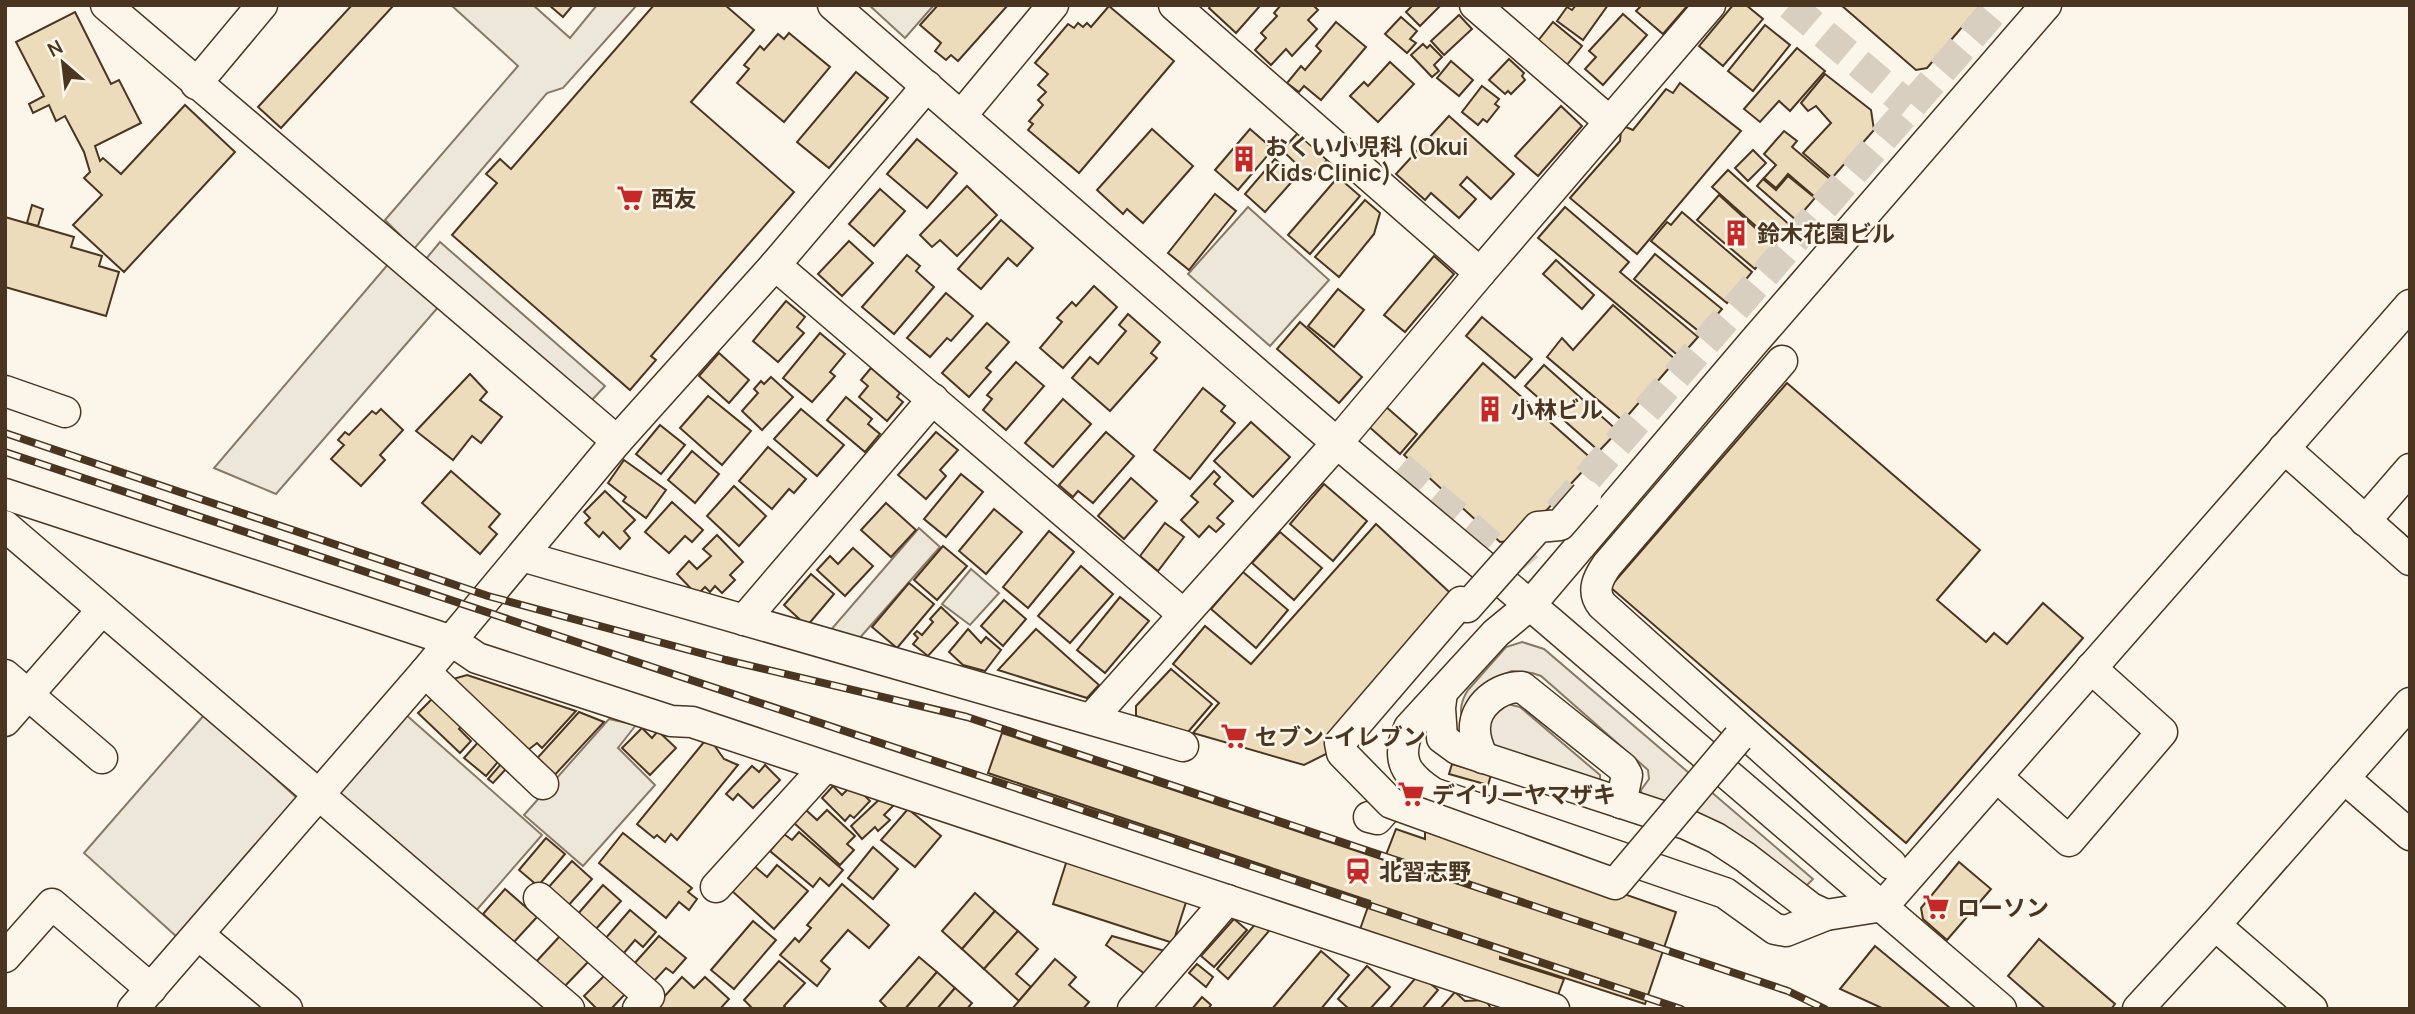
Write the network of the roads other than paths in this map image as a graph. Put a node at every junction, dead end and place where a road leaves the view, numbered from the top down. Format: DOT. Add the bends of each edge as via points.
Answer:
graph roads {
  1 [pos="106,5"];
  2 [pos="261,5"];
  3 [pos="833,5"];
  4 [pos="1053,5"];
  5 [pos="1174,5"];
  6 [pos="1475,5"];
  7 [pos="1710,5"];
  8 [pos="2046,5"];
  9 [pos="196,84"];
  10 [pos="927,86"];
  11 [pos="961,116"];
  12 [pos="1610,122"];
  13 [pos="775,265"];
  14 [pos="1480,272"];
  15 [pos="2410,305"];
  16 [pos="1782,361"];
  17 [pos="5,391"];
  18 [pos="933,399"];
  19 [pos="65,412"];
  20 [pos="617,441"];
  21 [pos="1337,443"];
  22 [pos="2284,448"];
  23 [pos="2410,469"];
  24 [pos="5,494"];
  25 [pos="1586,495"];
  26 [pos="2365,521"];
  27 [pos="5,526"];
  28 [pos="522,556"];
  29 [pos="2410,559"];
  30 [pos="1495,575"];
  31 [pos="1530,605"];
  32 [pos="102,610"];
  33 [pos="1183,614"];
  34 [pos="744,620"];
  35 [pos="452,641"];
  36 [pos="2091,668"];
  37 [pos="425,672"];
  38 [pos="5,674"];
  39 [pos="1442,692"];
  40 [pos="28,695"];
  41 [pos="2410,703"];
  42 [pos="1091,719"];
  43 [pos="5,721"];
  44 [pos="1738,738"];
  45 [pos="1183,746"];
  46 [pos="102,758"];
  47 [pos="1483,758"];
  48 [pos="825,767"];
  49 [pos="1997,777"];
  50 [pos="2344,778"];
  51 [pos="542,784"];
  52 [pos="319,793"];
  53 [pos="1620,803"];
  54 [pos="2410,835"];
  55 [pos="1891,864"];
  56 [pos="716,887"];
  57 [pos="539,898"];
  58 [pos="1227,900"];
  59 [pos="1883,906"];
  60 [pos="1826,915"];
  61 [pos="2216,925"];
  62 [pos="199,935"];
  63 [pos="5,957"];
  64 [pos="142,999"];
  65 [pos="1507,1002"];
  66 [pos="287,1009"];
  67 [pos="569,1009"];
  68 [pos="638,1009"];
  69 [pos="1133,1009"];
  70 [pos="1554,1009"];
  71 [pos="2001,1009"];
  72 [pos="2138,1009"];
  73 [pos="2312,1009"];
  1 -- 9 [label="street"];
  2 -- 9 [label="street"];
  3 -- 10 [label="street"];
  4 -- 11 [label="street"];
  5 -- 14 [label="street"];
  6 -- 12 [label="street"];
  7 -- 12 [label="street"];
  8 -- 31 [label="street"];
  9 -- 20 [label="street"];
  10 -- 11 [label="street"];
  10 -- 13 [label="street"];
  11 -- 21 [label="street"];
  12 -- 14 [label="street"];
  13 -- 18 [label="street"];
  13 -- 20 [label="street"];
  14 -- 21 [label="street"];
  15 -- 22 [label="street"];
  16 -- 55 [label="street" via="1607,565 1596,587 1597,598"];
  17 -- 19 [label="street"];
  18 -- 33 [label="street"];
  18 -- 34 [label="street"];
  20 -- 28 [label="street"];
  21 -- 30 [label="street"];
  21 -- 33 [label="street"];
  22 -- 26 [label="street"];
  22 -- 36 [label="street"];
  23 -- 26 [label="street"];
  24 -- 35 [label="street"];
  25 -- 30 [label="street, bridge" via="1560,525 1538,527"];
  26 -- 29 [label="street"];
  27 -- 32 [label="street"];
  28 -- 34 [label="street"];
  28 -- 35 [label="street"];
  30 -- 31 [label="street"];
  30 -- 44 [label="street, bridge" via="1467,607 1461,602 1340,743 1380,810 1615,884"];
  31 -- 39 [label="street" via="1496,633"];
  31 -- 59 [label="street"];
  32 -- 40 [label="street"];
  32 -- 52 [label="street"];
  33 -- 42 [label="street"];
  34 -- 42 [label="street"];
  35 -- 37 [label="street"];
  35 -- 48 [label="street" via="477,658"];
  36 -- 49 [label="street"];
  36 -- 49 [label="street" via="2162,732 2145,752 2068,841"];
  37 -- 51 [label="street"];
  37 -- 52 [label="street"];
  38 -- 40 [label="street"];
  39 -- 47 [label="street" via="1442,738"];
  39 -- 60 [label="street" via="1409,728 1403,742 1407,771 1433,793 1725,893 1775,929 1796,929"];
  40 -- 43 [label="street"];
  40 -- 46 [label="street"];
  41 -- 50 [label="street"];
  42 -- 45 [label="street"];
  47 -- 53 [label="street"];
  47 -- 53 [label="street" via="1475,733 1480,710 1508,686 1522,687 1623,768 1627,775"];
  48 -- 56 [label="street"];
  48 -- 58 [label="street"];
  49 -- 59 [label="street"];
  50 -- 54 [label="street"];
  50 -- 61 [label="street"];
  52 -- 62 [label="street"];
  52 -- 67 [label="street"];
  53 -- 60 [label="street" via="1716,838"];
  57 -- 68 [label="street" via="649,996"];
  58 -- 65 [label="street"];
  58 -- 69 [label="street"];
  59 -- 60 [label="street"];
  59 -- 71 [label="street"];
  61 -- 72 [label="street"];
  61 -- 73 [label="street"];
  62 -- 64 [label="street"];
  62 -- 66 [label="street"];
  63 -- 64 [label="street" via="52,904"];
  65 -- 70 [label="street"];
}
